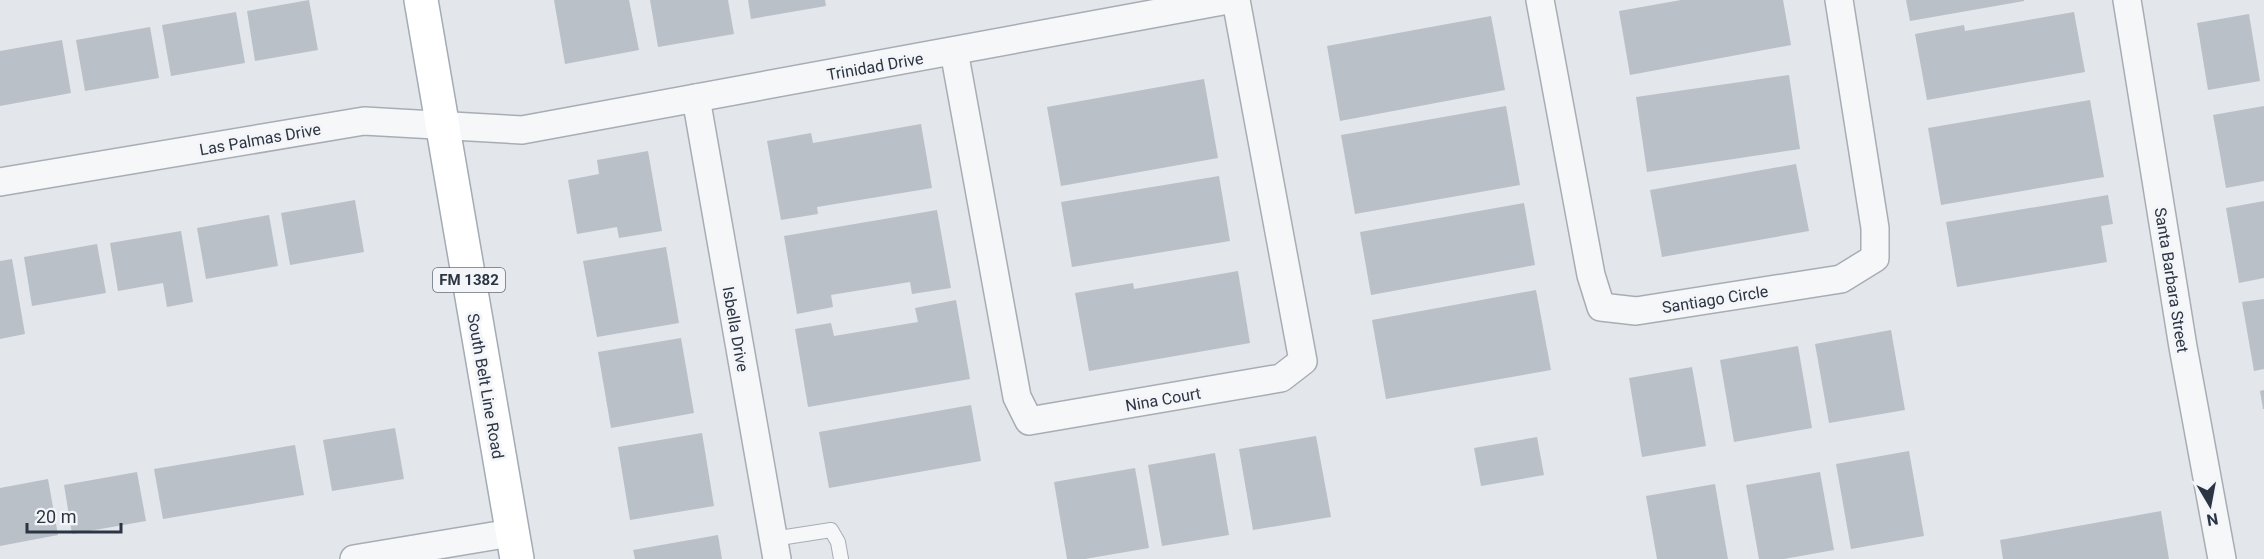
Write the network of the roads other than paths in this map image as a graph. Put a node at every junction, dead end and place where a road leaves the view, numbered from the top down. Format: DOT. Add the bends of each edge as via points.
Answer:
graph roads {
  1 [pos="421,0"];
  2 [pos="1228,0"];
  3 [pos="1236,0"];
  4 [pos="1540,0"];
  5 [pos="1839,0"];
  6 [pos="2127,0"];
  7 [pos="954,51"];
  8 [pos="696,98"];
  9 [pos="442,124"];
  10 [pos="522,130"];
  11 [pos="0,183"];
  12 [pos="514,546"];
  13 [pos="775,549"];
  14 [pos="354,559"];
  15 [pos="841,559"];
  16 [pos="2223,559"];
  1 -- 9 [label="main road, South Belt Line Road / FM 1382"];
  2 -- 7 [label="street, Trinidad Drive"];
  3 -- 7 [label="street, Nina Court" via="1303,361 1281,378 1029,421 1017,397"];
  4 -- 5 [label="street, Santiago Circle" via="1591,275 1601,307 1636,311 1841,279 1875,258 1875,228"];
  6 -- 16 [label="street, Santa Barbara Street" via="2183,347"];
  7 -- 8 [label="street, Trinidad Drive"];
  8 -- 10 [label="street, Trinidad Drive"];
  8 -- 13 [label="street, Isbella Drive"];
  9 -- 10 [label="street, Las Palmas Drive"];
  9 -- 11 [label="street, Las Palmas Drive" via="364,121"];
  9 -- 12 [label="main road, South Belt Line Road / FM 1382"];
  12 -- 14 [label="street"];
  13 -- 15 [label="lane" via="831,530"];
}
